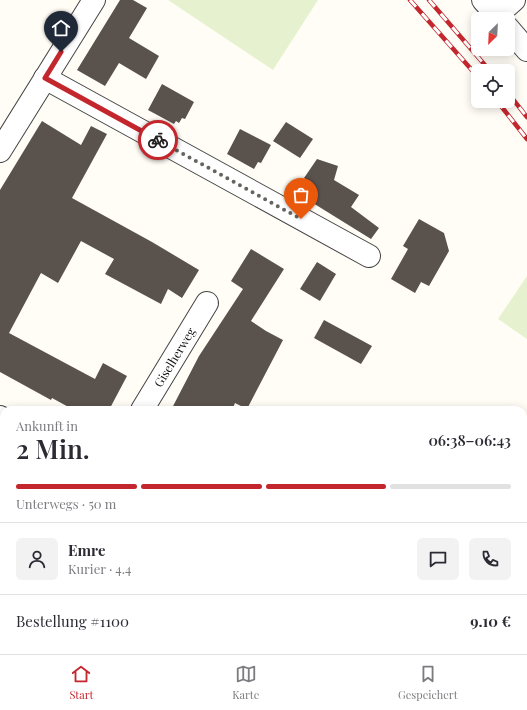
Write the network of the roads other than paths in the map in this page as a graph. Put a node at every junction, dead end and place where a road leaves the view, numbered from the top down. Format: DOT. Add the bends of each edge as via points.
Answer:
graph roads {
  1 [pos="94,0"];
  2 [pos="514,0"];
  3 [pos="501,12"];
  4 [pos="515,36"];
  5 [pos="527,50"];
  6 [pos="45,78"];
  7 [pos="0,151"];
  8 [pos="369,256"];
  9 [pos="207,304"];
  10 [pos="144,406"];
  1 -- 6 [label="street"];
  2 -- 3 [label="street"];
  4 -- 5 [label="street"];
  6 -- 7 [label="street"];
  6 -- 8 [label="street"];
  9 -- 10 [label="street, Giselherweg"];
}
